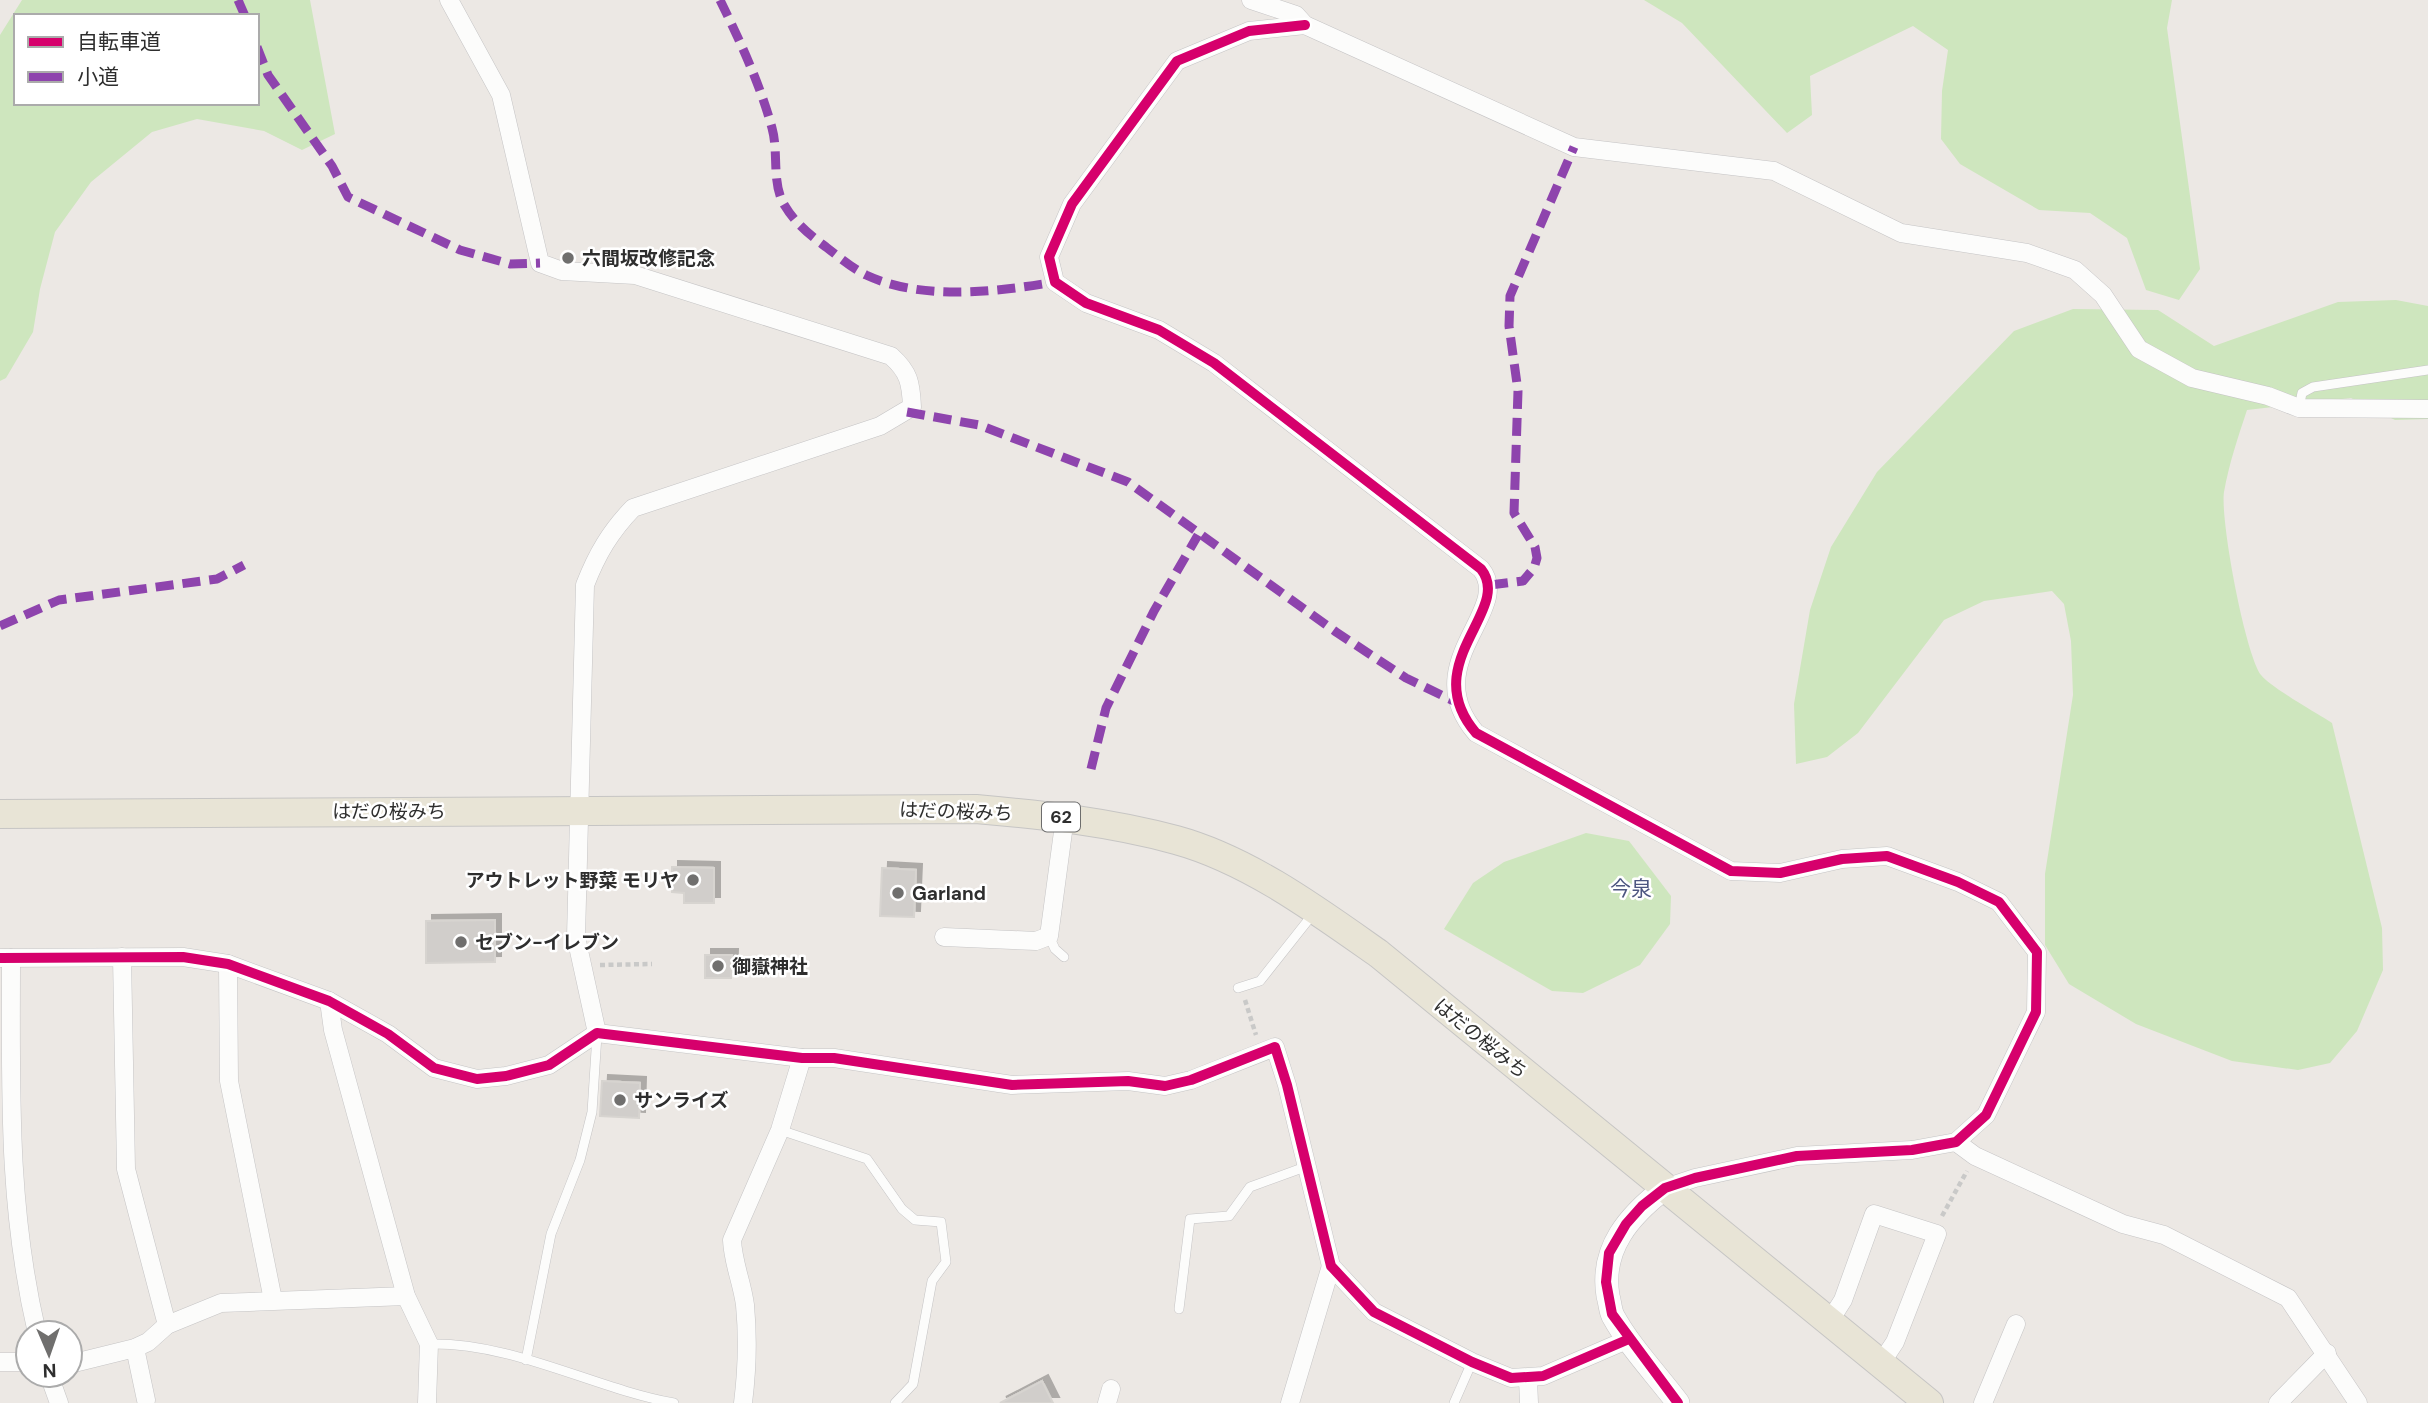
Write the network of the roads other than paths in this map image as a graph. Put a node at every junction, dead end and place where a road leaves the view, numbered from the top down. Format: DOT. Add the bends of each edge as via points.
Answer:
graph roads {
  1 [pos="449,0"];
  2 [pos="1251,0"];
  3 [pos="1306,25"];
  4 [pos="2428,370"];
  5 [pos="2299,408"];
  6 [pos="2428,409"];
  7 [pos="579,810"];
  8 [pos="0,814"];
  9 [pos="1065,817"];
  10 [pos="1316,910"];
  11 [pos="1049,936"];
  12 [pos="944,937"];
  13 [pos="122,957"];
  14 [pos="1064,957"];
  15 [pos="5,958"];
  16 [pos="228,964"];
  17 [pos="1239,987"];
  18 [pos="329,1001"];
  19 [pos="597,1033"];
  20 [pos="802,1058"];
  21 [pos="780,1130"];
  22 [pos="1956,1142"];
  23 [pos="1305,1167"];
  24 [pos="1665,1188"];
  25 [pos="1331,1266"];
  26 [pos="406,1296"];
  27 [pos="272,1300"];
  28 [pos="1179,1308"];
  29 [pos="34,1319"];
  30 [pos="1829,1322"];
  31 [pos="2016,1324"];
  32 [pos="167,1325"];
  33 [pos="1629,1339"];
  34 [pos="429,1344"];
  35 [pos="135,1348"];
  36 [pos="2327,1353"];
  37 [pos="526,1360"];
  38 [pos="84,1361"];
  39 [pos="1472,1362"];
  40 [pos="1881,1363"];
  41 [pos="1528,1379"];
  42 [pos="146,1400"];
  43 [pos="426,1403"];
  44 [pos="674,1403"];
  45 [pos="743,1403"];
  46 [pos="895,1403"];
  47 [pos="1290,1403"];
  48 [pos="1454,1403"];
  49 [pos="1530,1403"];
  50 [pos="1678,1403"];
  51 [pos="1929,1403"];
  52 [pos="1983,1403"];
  53 [pos="2278,1403"];
  54 [pos="2358,1403"];
  1 -- 7 [label="street" via="501,95 540,262 562,271 635,275 891,356 906,369 911,385 912,407 880,426 633,508 613,528 585,585"];
  2 -- 3 [label="street" via="1296,15"];
  3 -- 5 [label="street" via="1574,147 1774,171 1901,233 2027,253 2075,270 2103,295 2139,349 2192,378"];
  3 -- 22 [label="street" via="1249,31 1177,61 1072,204 1049,257 1055,282 1086,303 1159,330 1214,363 1481,569 1488,578 1489,594 1457,666 1456,691 1460,715 1476,733 1731,871 1780,873 1842,859 1887,856 1999,902 2037,952 2036,1012 1986,1115"];
  4 -- 5 [label="lane" via="2313,387 2302,393"];
  5 -- 6 [label="street"];
  7 -- 8 [label="main road, はだの桜みち / 62"];
  7 -- 9 [label="main road, はだの桜みち / 62" via="976,809"];
  7 -- 19 [label="street" via="576,937"];
  9 -- 10 [label="main road, はだの桜みち / 62" via="1178,841 1233,863"];
  9 -- 11 [label="street"];
  10 -- 17 [label="lane" via="1260,981"];
  10 -- 24 [label="main road, はだの桜みち / 62" via="1379,954"];
  11 -- 12 [label="street" via="1035,941"];
  11 -- 14 [label="lane"];
  13 -- 15 [label="street"];
  13 -- 16 [label="street" via="183,957"];
  13 -- 32 [label="street" via="126,1169"];
  15 -- 29 [label="street" via="10,1158 23,1275"];
  16 -- 18 [label="street"];
  16 -- 27 [label="street" via="229,1080"];
  18 -- 19 [label="street" via="388,1034 434,1068 477,1079 549,1065"];
  18 -- 26 [label="street"];
  19 -- 20 [label="street"];
  19 -- 37 [label="lane" via="592,1112 580,1160 551,1234"];
  20 -- 21 [label="street"];
  20 -- 23 [label="street" via="834,1058 1012,1085 1128,1081 1165,1086 1275,1047"];
  21 -- 45 [label="street" via="732,1240 747,1347"];
  21 -- 46 [label="lane" via="867,1159 902,1209 915,1220 941,1222 946,1262 932,1281 913,1384"];
  22 -- 24 [label="street" via="1912,1150 1797,1156"];
  22 -- 36 [label="street" via="1975,1156 2123,1224 2164,1235 2288,1298"];
  23 -- 25 [label="street"];
  23 -- 28 [label="lane" via="1250,1187 1229,1216 1190,1219"];
  24 -- 30 [label="main road, はだの桜みち / 62"];
  24 -- 33 [label="street" via="1626,1224 1609,1253 1606,1282 1612,1314"];
  25 -- 39 [label="street" via="1374,1312"];
  25 -- 47 [label="street"];
  26 -- 27 [label="street"];
  26 -- 34 [label="street"];
  27 -- 32 [label="street" via="221,1303"];
  30 -- 40 [label="main road, はだの桜みち / 62"];
  30 -- 40 [label="street" via="1843,1300 1874,1214 1937,1234 1895,1342"];
  31 -- 52 [label="street"];
  32 -- 35 [label="street"];
  33 -- 41 [label="street"];
  33 -- 50 [label="street"];
  34 -- 37 [label="lane" via="457,1343"];
  34 -- 43 [label="street"];
  35 -- 38 [label="street"];
  35 -- 42 [label="street"];
  36 -- 53 [label="street"];
  36 -- 54 [label="street"];
  37 -- 44 [label="lane"];
  39 -- 41 [label="street" via="1511,1378"];
  39 -- 48 [label="lane"];
  40 -- 51 [label="main road, はだの桜みち / 62"];
  41 -- 49 [label="street"];
}
